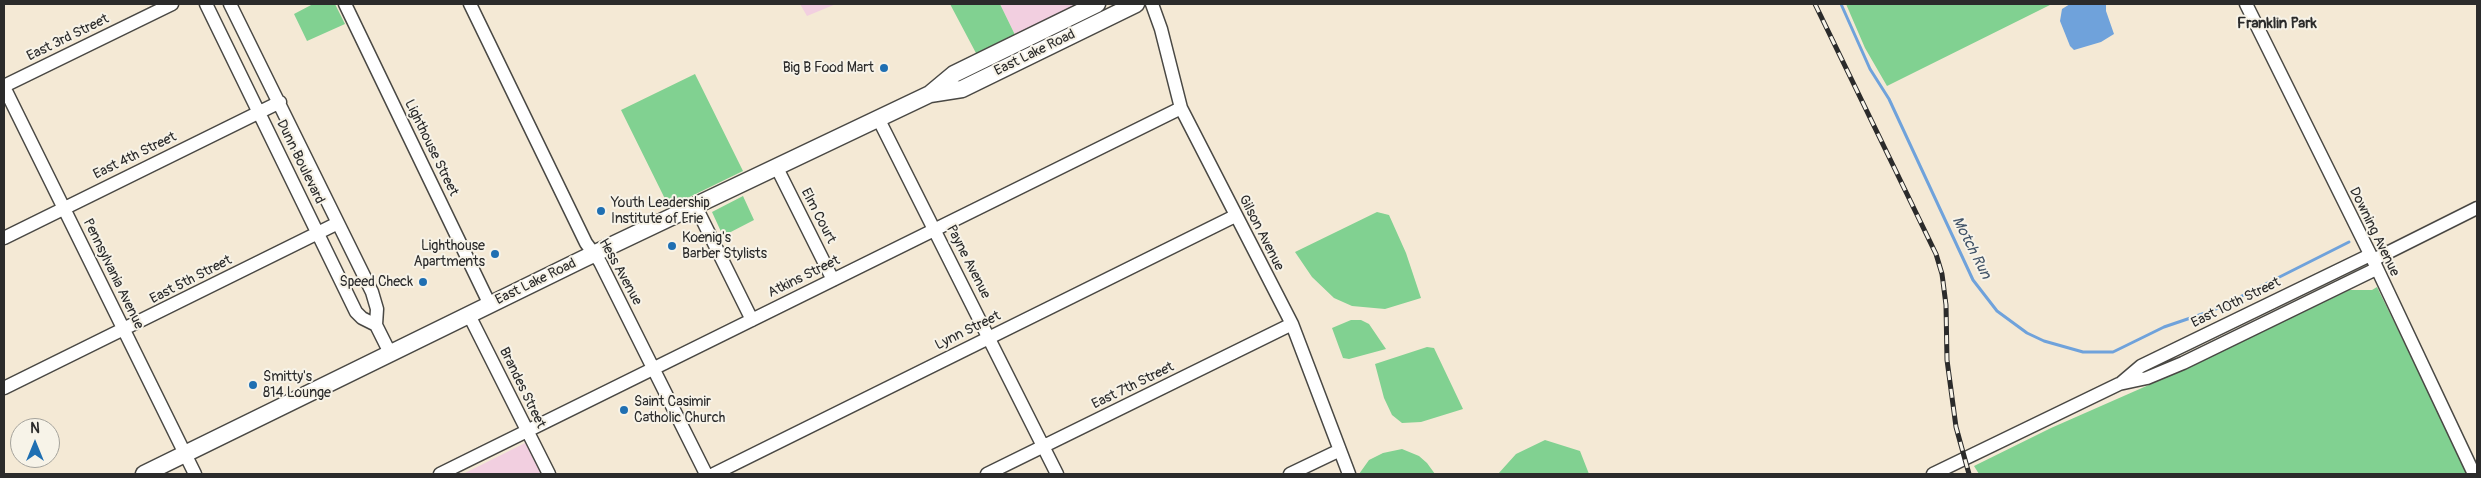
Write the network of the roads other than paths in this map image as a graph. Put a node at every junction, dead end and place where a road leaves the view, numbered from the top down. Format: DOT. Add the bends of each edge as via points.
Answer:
graph roads {
  1 [pos="172,4"];
  2 [pos="206,4"];
  3 [pos="230,4"];
  4 [pos="345,4"];
  5 [pos="470,4"];
  6 [pos="1097,4"];
  7 [pos="1136,4"];
  8 [pos="1152,4"];
  9 [pos="2246,4"];
  10 [pos="4,87"];
  11 [pos="930,94"];
  12 [pos="280,102"];
  13 [pos="1180,108"];
  14 [pos="259,112"];
  15 [pos="878,118"];
  16 [pos="776,166"];
  17 [pos="695,205"];
  18 [pos="64,208"];
  19 [pos="2477,208"];
  20 [pos="1235,216"];
  21 [pos="338,223"];
  22 [pos="934,229"];
  23 [pos="318,233"];
  24 [pos="4,238"];
  25 [pos="594,253"];
  26 [pos="2373,261"];
  27 [pos="833,280"];
  28 [pos="490,304"];
  29 [pos="469,315"];
  30 [pos="752,320"];
  31 [pos="1292,324"];
  32 [pos="376,325"];
  33 [pos="124,330"];
  34 [pos="990,337"];
  35 [pos="390,353"];
  36 [pos="653,368"];
  37 [pos="4,388"];
  38 [pos="527,431"];
  39 [pos="1044,446"];
  40 [pos="1338,451"];
  41 [pos="185,454"];
  42 [pos="144,474"];
  43 [pos="195,474"];
  44 [pos="440,474"];
  45 [pos="549,474"];
  46 [pos="706,474"];
  47 [pos="714,474"];
  48 [pos="987,474"];
  49 [pos="1058,474"];
  50 [pos="1290,474"];
  51 [pos="1349,474"];
  52 [pos="1933,474"];
  53 [pos="2474,474"];
  1 -- 10 [label="street, East 3rd Street"];
  2 -- 14 [label="street, Dunn Boulevard"];
  3 -- 12 [label="street, Dunn Boulevard"];
  4 -- 28 [label="street, Lighthouse Street"];
  5 -- 25 [label="street, Hess Avenue" via="586,243"];
  6 -- 11 [label="main road, East Lake Road" via="954,74"];
  7 -- 11 [label="main road, East Lake Road" via="962,89"];
  8 -- 13 [label="street, Gilson Avenue" via="1162,29"];
  9 -- 26 [label="street, Downing Avenue"];
  10 -- 18 [label="street, Pennsylvania Avenue"];
  11 -- 15 [label="main road, East Lake Road"];
  12 -- 14 [label="street, East 4th Street"];
  12 -- 21 [label="street, Dunn Boulevard"];
  13 -- 20 [label="street, Gilson Avenue"];
  13 -- 22 [label="street, Atkins Street"];
  14 -- 18 [label="street, East 4th Street"];
  14 -- 23 [label="street, Dunn Boulevard"];
  15 -- 16 [label="main road, East Lake Road"];
  15 -- 22 [label="street, Payne Avenue"];
  16 -- 17 [label="main road, East Lake Road"];
  16 -- 27 [label="street, Elm Court"];
  17 -- 25 [label="main road, East Lake Road"];
  17 -- 30 [label="street"];
  18 -- 24 [label="street, East 4th Street"];
  18 -- 33 [label="street, Pennsylvania Avenue"];
  19 -- 26 [label="street"];
  20 -- 31 [label="street, Gilson Avenue"];
  20 -- 34 [label="street, Lynn Street"];
  21 -- 23 [label="street, East 5th Street"];
  21 -- 32 [label="street, Dunn Boulevard" via="376,301"];
  22 -- 27 [label="street, Atkins Street"];
  22 -- 34 [label="street, Payne Avenue"];
  23 -- 32 [label="street, Dunn Boulevard" via="356,312"];
  23 -- 33 [label="street, East 5th Street"];
  25 -- 28 [label="main road, East Lake Road"];
  25 -- 36 [label="street, Hess Avenue"];
  26 -- 52 [label="street" via="2184,363 2146,378 2119,384"];
  26 -- 53 [label="street, Downing Avenue"];
  27 -- 30 [label="street, Atkins Street"];
  28 -- 29 [label="main road, East Lake Road"];
  29 -- 35 [label="main road, East Lake Road"];
  29 -- 38 [label="street, Brandes Street"];
  30 -- 36 [label="street, Atkins Street"];
  31 -- 39 [label="street, East 7th Street"];
  31 -- 40 [label="street, Gilson Avenue"];
  32 -- 35 [label="street, Dunn Boulevard"];
  33 -- 37 [label="street, East 5th Street"];
  33 -- 41 [label="street, Pennsylvania Avenue"];
  34 -- 39 [label="street, Payne Avenue"];
  34 -- 47 [label="street, Lynn Street"];
  35 -- 41 [label="main road, East Lake Road"];
  36 -- 38 [label="street, Atkins Street"];
  36 -- 46 [label="street, Hess Avenue"];
  38 -- 44 [label="street, Atkins Street"];
  38 -- 45 [label="street, Brandes Street"];
  39 -- 48 [label="street, East 7th Street"];
  39 -- 49 [label="street, Payne Avenue"];
  40 -- 50 [label="street"];
  40 -- 51 [label="street, Gilson Avenue"];
  41 -- 42 [label="main road, East Lake Road"];
  41 -- 43 [label="street, Pennsylvania Avenue"];
}
